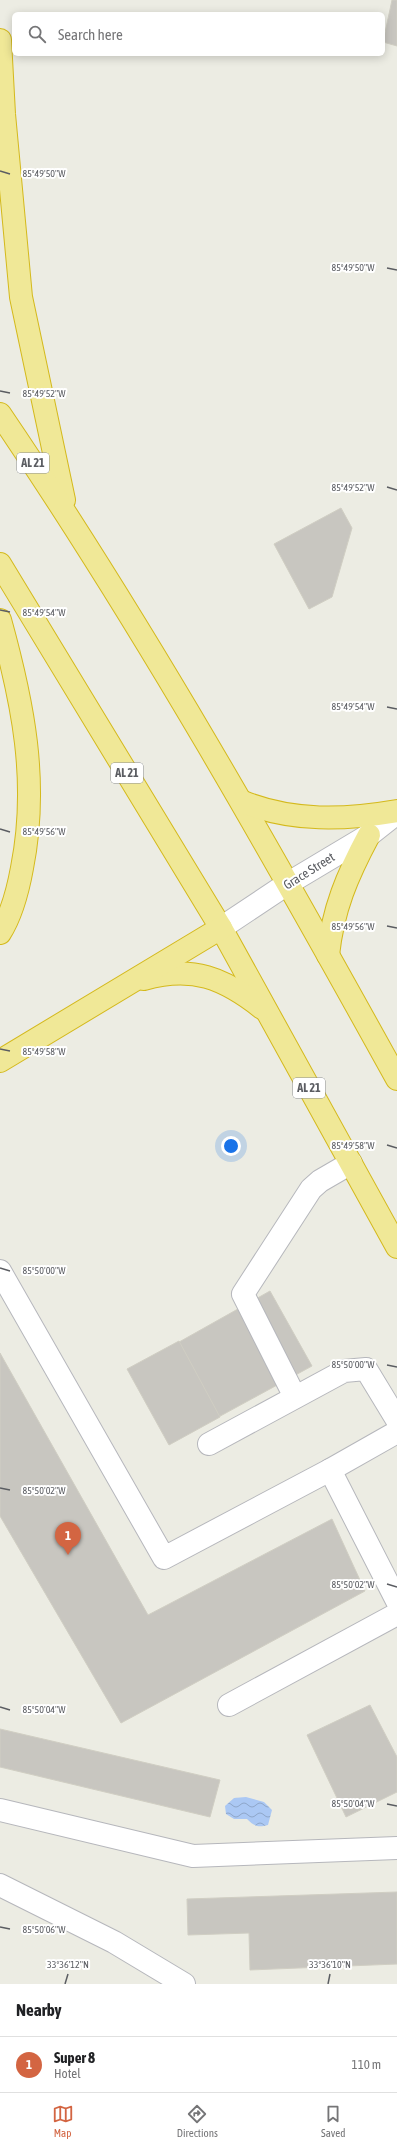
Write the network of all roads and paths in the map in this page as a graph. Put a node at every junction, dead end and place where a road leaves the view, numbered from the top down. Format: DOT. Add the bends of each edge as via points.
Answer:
graph roads {
  1 [pos="0,40"];
  2 [pos="0,414"];
  3 [pos="66,511"];
  4 [pos="0,564"];
  5 [pos="0,620"];
  6 [pos="243,802"];
  7 [pos="397,812"];
  8 [pos="369,835"];
  9 [pos="287,884"];
  10 [pos="221,928"];
  11 [pos="0,933"];
  12 [pos="328,955"];
  13 [pos="126,985"];
  14 [pos="268,1013"];
  15 [pos="0,1061"];
  16 [pos="395,1073"];
  17 [pos="351,1163"];
  18 [pos="397,1247"];
  19 [pos="0,1270"];
  20 [pos="295,1397"];
  21 [pos="397,1420"];
  22 [pos="397,1432"];
  23 [pos="209,1444"];
  24 [pos="330,1470"];
  25 [pos="397,1601"];
  26 [pos="397,1614"];
  27 [pos="228,1705"];
  28 [pos="0,1810"];
  29 [pos="397,1848"];
  30 [pos="0,1885"];
  31 [pos="184,1984"];
  1 -- 3 [label="highway" via="4,114 21,297"];
  2 -- 3 [label="highway, AL 21"];
  3 -- 6 [label="highway, AL 21"];
  4 -- 10 [label="highway, AL 21"];
  5 -- 11 [label="highway" via="19,689 31,797 26,846 17,891"];
  6 -- 7 [label="highway" via="262,810 315,818 357,818"];
  6 -- 9 [label="highway, AL 21"];
  7 -- 8 [label="street, Grace Street"];
  8 -- 9 [label="street, Grace Street"];
  8 -- 12 [label="highway" via="346,879 337,903 331,925"];
  9 -- 10 [label="street, Grace Street"];
  9 -- 12 [label="highway, AL 21"];
  10 -- 13 [label="highway"];
  10 -- 14 [label="highway, AL 21"];
  12 -- 16 [label="highway, AL 21"];
  13 -- 14 [label="highway" via="159,975 202,975 234,988"];
  13 -- 15 [label="highway"];
  14 -- 17 [label="highway, AL 21"];
  17 -- 18 [label="highway, AL 21"];
  17 -- 20 [label="street" via="311,1189 243,1294"];
  19 -- 24 [label="street" via="164,1558"];
  20 -- 21 [label="street" via="344,1371 366,1368"];
  20 -- 23 [label="street"];
  22 -- 24 [label="street"];
  24 -- 25 [label="street"];
  26 -- 27 [label="street"];
  28 -- 29 [label="street" via="193,1856"];
  30 -- 31 [label="street" via="114,1942"];
}
